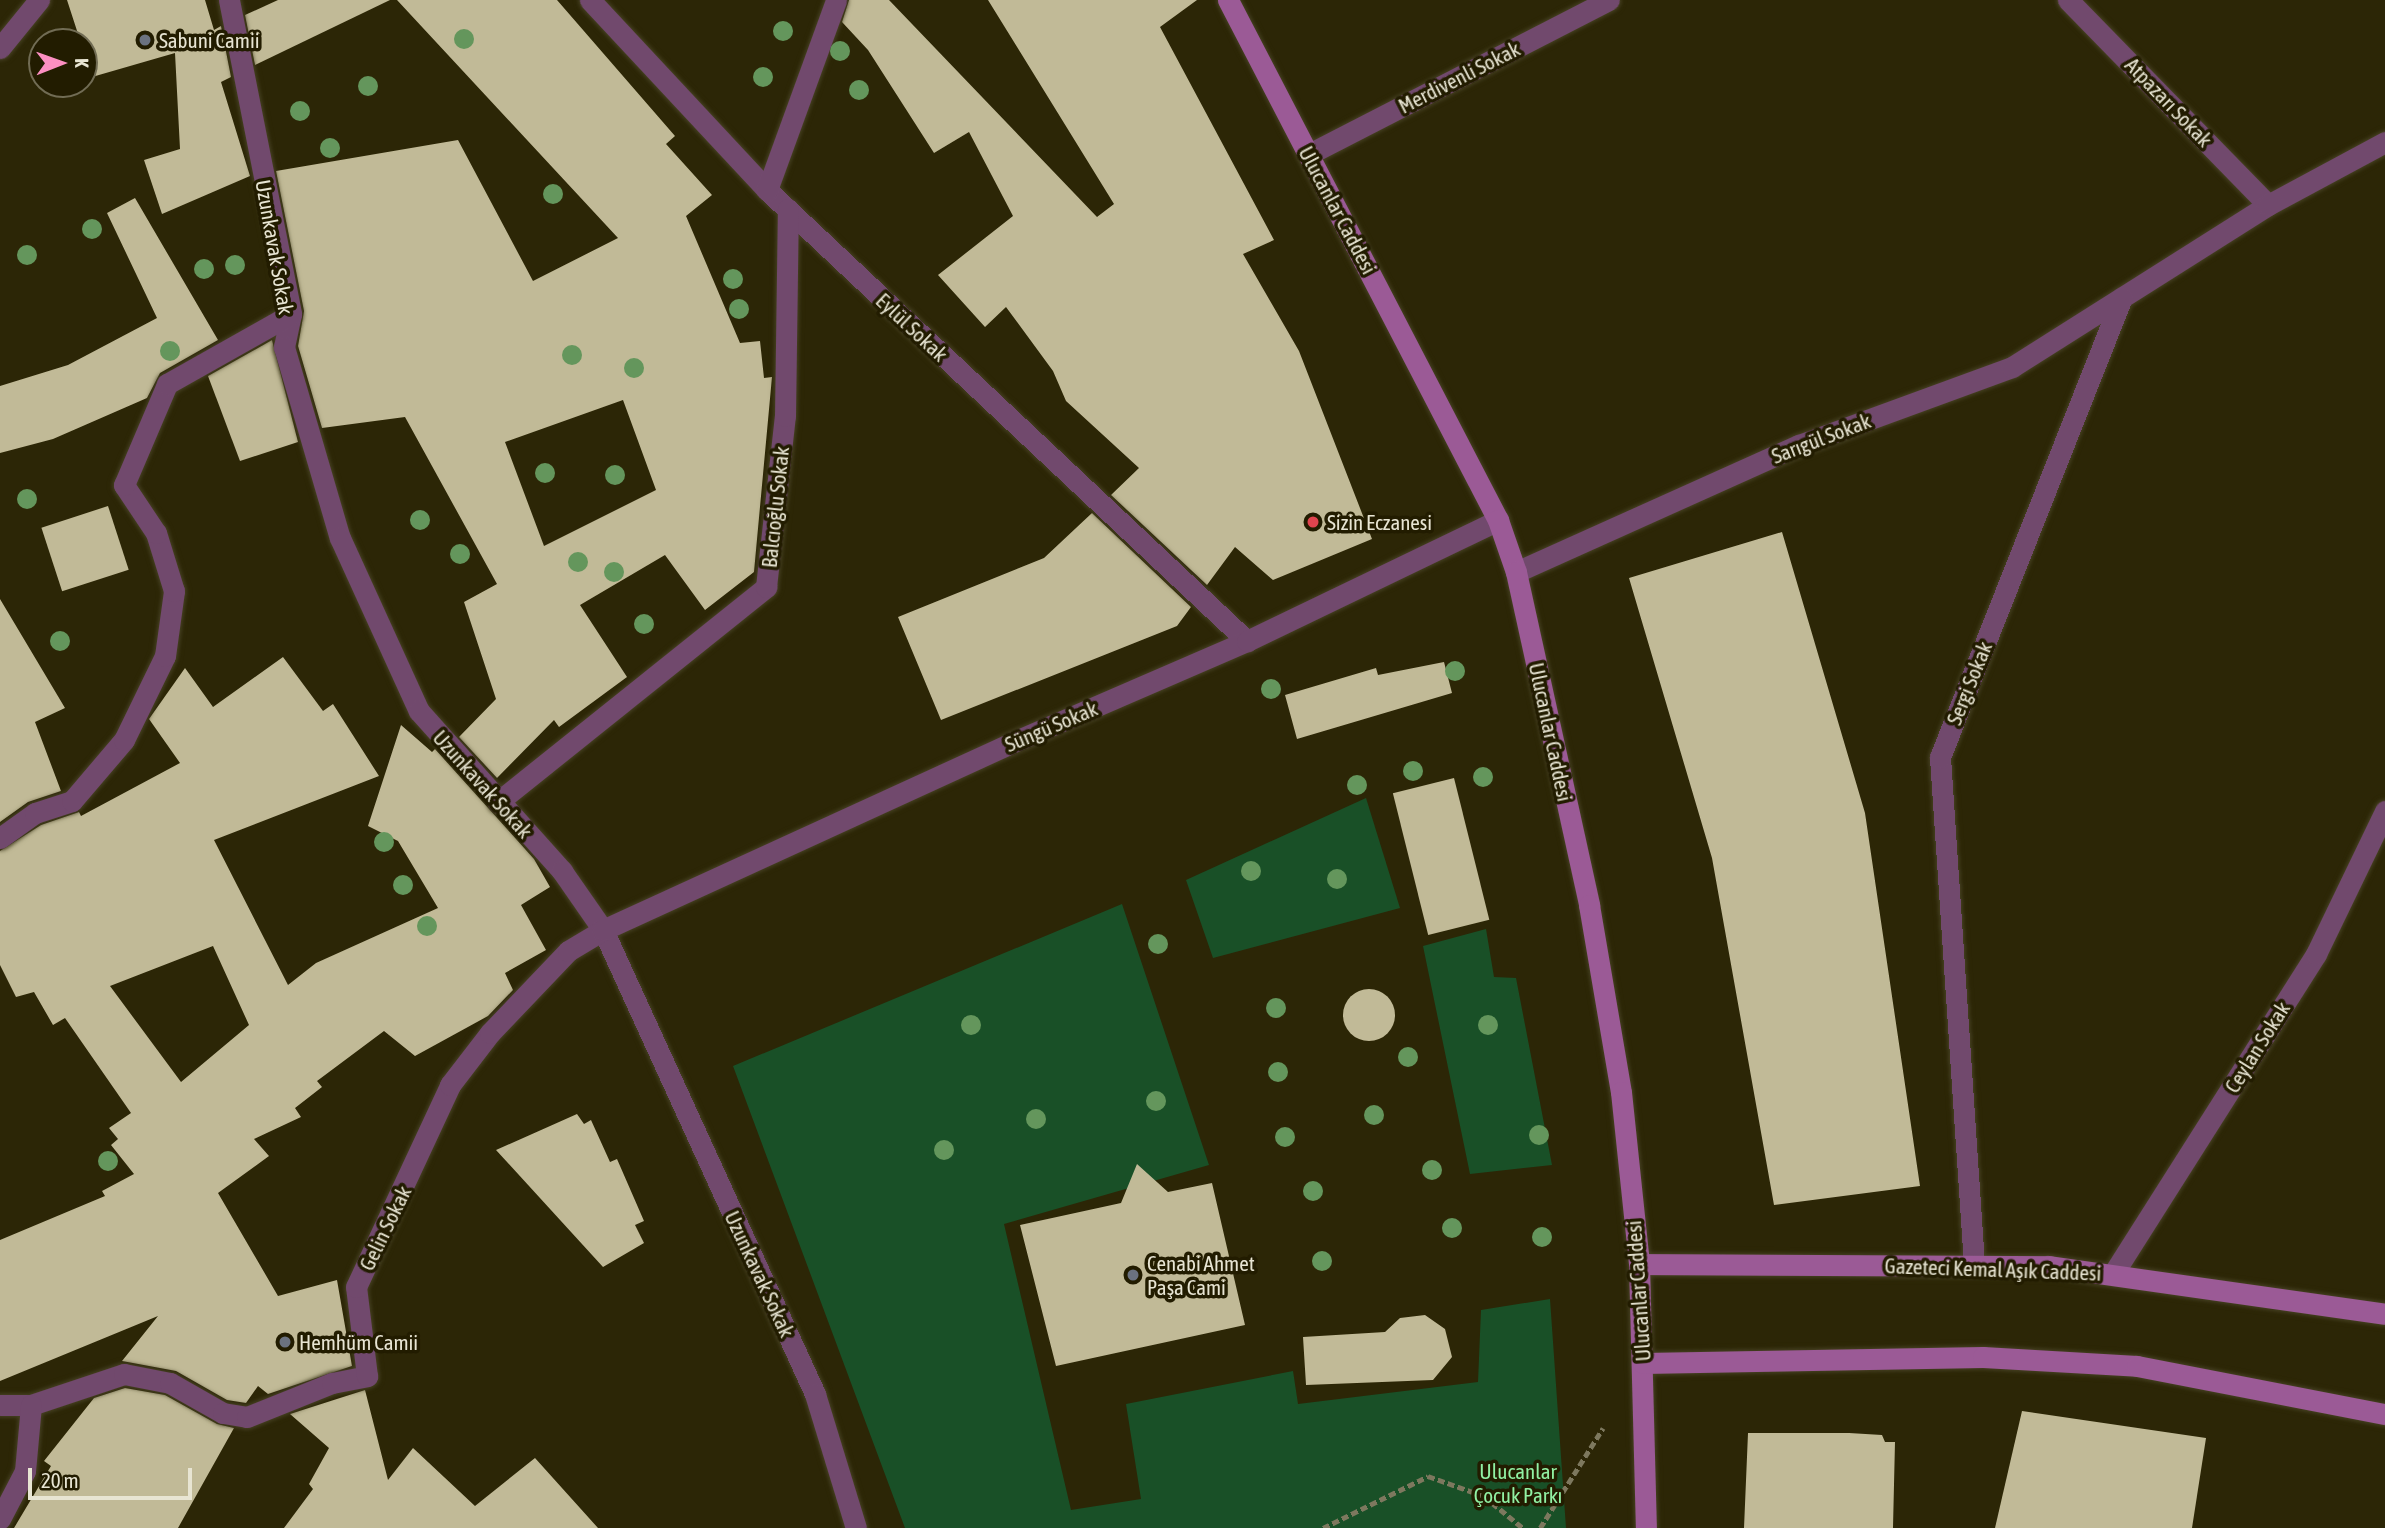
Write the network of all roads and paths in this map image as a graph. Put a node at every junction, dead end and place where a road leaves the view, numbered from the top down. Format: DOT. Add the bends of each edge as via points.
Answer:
graph roads {
  1 [pos="39,0"];
  2 [pos="229,0"];
  3 [pos="590,0"];
  4 [pos="836,0"];
  5 [pos="1228,0"];
  6 [pos="1609,0"];
  7 [pos="2068,0"];
  8 [pos="0,48"];
  9 [pos="2385,142"];
  10 [pos="1309,154"];
  11 [pos="767,190"];
  12 [pos="2268,205"];
  13 [pos="788,209"];
  14 [pos="2122,298"];
  15 [pos="291,314"];
  16 [pos="1497,520"];
  17 [pos="1516,572"];
  18 [pos="1247,641"];
  19 [pos="498,802"];
  20 [pos="2385,811"];
  21 [pos="0,838"];
  22 [pos="603,930"];
  23 [pos="1639,1264"];
  24 [pos="1974,1264"];
  25 [pos="2113,1274"];
  26 [pos="2385,1314"];
  27 [pos="1643,1363"];
  28 [pos="0,1405"];
  29 [pos="31,1405"];
  30 [pos="2385,1414"];
  31 [pos="1606,1422"];
  32 [pos="0,1519"];
  33 [pos="856,1528"];
  34 [pos="1323,1528"];
  35 [pos="1523,1528"];
  36 [pos="1540,1528"];
  37 [pos="1646,1528"];
  1 -- 8 [label="street"];
  2 -- 15 [label="street, Uzunkavak Sokak"];
  3 -- 11 [label="street, Eylül Sokak"];
  4 -- 11 [label="street"];
  5 -- 10 [label="main road, Ulucanlar Caddesi"];
  6 -- 10 [label="street, Merdivenli Sokak"];
  7 -- 12 [label="street, Atpazarı Sokak"];
  9 -- 12 [label="street"];
  10 -- 16 [label="main road, Ulucanlar Caddesi"];
  11 -- 13 [label="street, Eylül Sokak"];
  12 -- 14 [label="street"];
  13 -- 18 [label="street, Eylül Sokak"];
  13 -- 19 [label="street, Balcıoğlu Sokak" via="785,416 766,587"];
  14 -- 17 [label="street, Sarıgül Sokak" via="2012,367 1799,445"];
  14 -- 24 [label="street, Sergi Sokak" via="1940,757"];
  15 -- 19 [label="street, Uzunkavak Sokak" via="284,347 340,538 419,711"];
  15 -- 21 [label="street" via="167,384 124,485 156,533 174,591 165,656 124,740 72,801 36,813"];
  16 -- 17 [label="main road, Ulucanlar Caddesi"];
  16 -- 18 [label="street, Süngü Sokak"];
  17 -- 23 [label="main road, Ulucanlar Caddesi" via="1589,905 1620,1092"];
  18 -- 22 [label="street, Süngü Sokak"];
  19 -- 22 [label="street, Uzunkavak Sokak" via="562,871"];
  20 -- 25 [label="street, Ceylan Sokak" via="2316,954"];
  22 -- 29 [label="street, Gelin Sokak" via="568,951 490,1033 450,1085 356,1287 367,1376 332,1383 247,1417 223,1413 170,1383 124,1374"];
  22 -- 33 [label="street, Uzunkavak Sokak" via="815,1394"];
  23 -- 24 [label="main road, Gazeteci Kemal Aşık Caddesi"];
  23 -- 27 [label="main road, Ulucanlar Caddesi"];
  24 -- 25 [label="main road, Gazeteci Kemal Aşık Caddesi"];
  25 -- 26 [label="main road, Gazeteci Kemal Aşık Caddesi"];
  27 -- 30 [label="main road" via="1983,1357 2137,1366"];
  27 -- 37 [label="main road, Ulucanlar Caddesi"];
  28 -- 29 [label="street, Gelin Sokak"];
  29 -- 32 [label="street" via="25,1471"];
  31 -- 36 [label="path"];
  34 -- 35 [label="path" via="1428,1476 1484,1496"];
}
